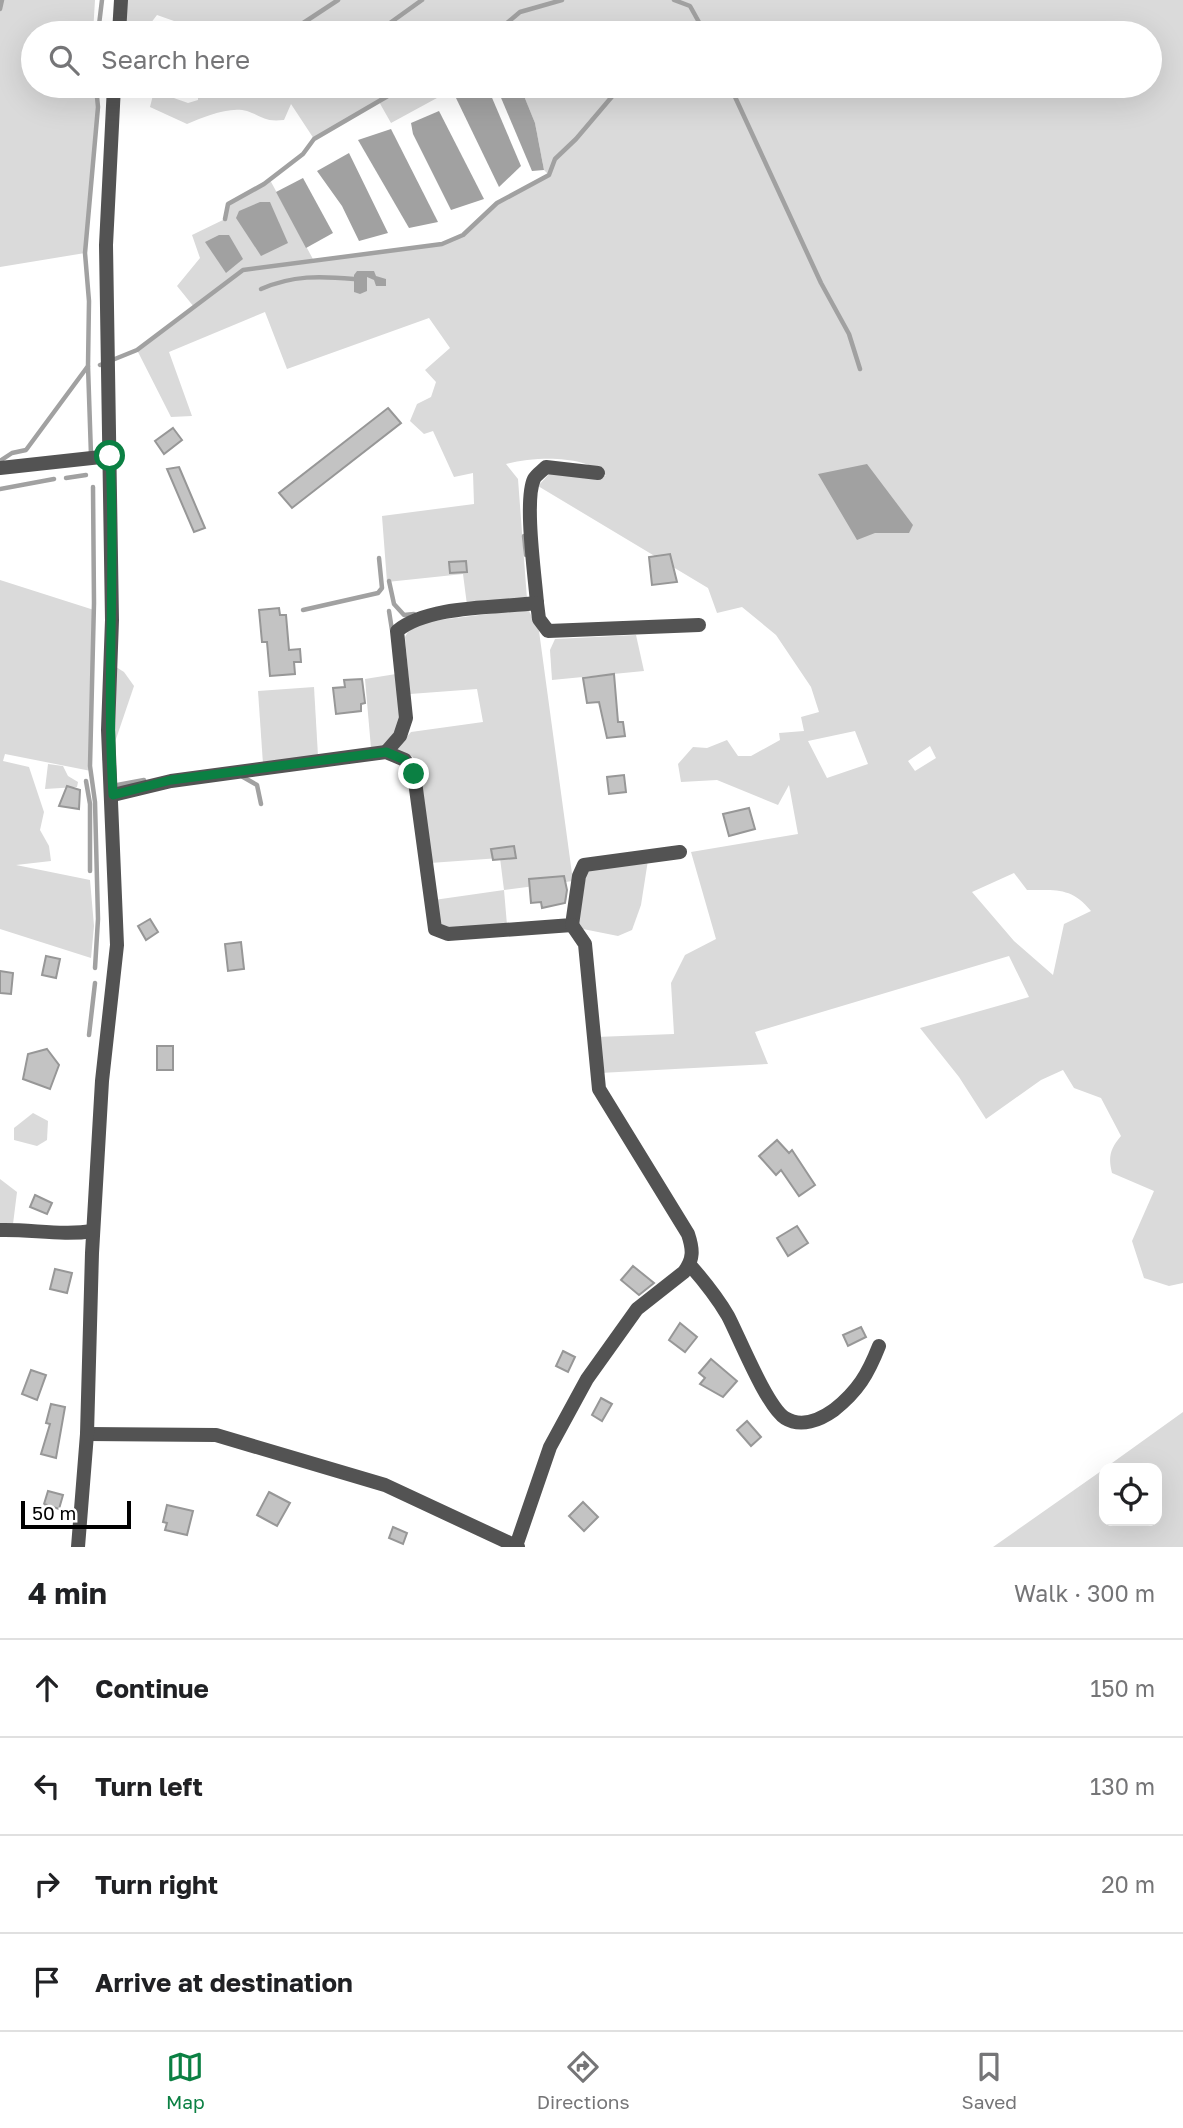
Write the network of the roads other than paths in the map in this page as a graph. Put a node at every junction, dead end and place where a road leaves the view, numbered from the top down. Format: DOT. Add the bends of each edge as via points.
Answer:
graph roads {
  1 [pos="121,0"];
  2 [pos="120,21"];
  3 [pos="114,98"];
  4 [pos="110,456"];
  5 [pos="0,468"];
  6 [pos="598,473"];
  7 [pos="537,603"];
  8 [pos="699,625"];
  9 [pos="386,752"];
  10 [pos="113,795"];
  11 [pos="680,852"];
  12 [pos="572,925"];
  13 [pos="0,1230"];
  14 [pos="93,1231"];
  15 [pos="690,1265"];
  16 [pos="879,1346"];
  17 [pos="87,1434"];
  18 [pos="517,1546"];
  19 [pos="78,1547"];
  1 -- 2 [label="street"];
  3 -- 4 [label="street" via="106,227"];
  4 -- 5 [label="street"];
  4 -- 10 [label="street" via="108,730"];
  6 -- 7 [label="street" via="546,467 534,478 531,525"];
  7 -- 8 [label="street" via="539,619 548,631"];
  7 -- 9 [label="street" via="427,615 397,631 406,718 400,736"];
  9 -- 10 [label="street" via="171,780"];
  9 -- 12 [label="street" via="405,760 414,774 435,929 448,934"];
  10 -- 14 [label="street" via="117,945 102,1080"];
  11 -- 12 [label="street" via="584,865"];
  12 -- 15 [label="street" via="585,944 599,1089 688,1234 693,1250"];
  13 -- 14 [label="street"];
  14 -- 17 [label="street"];
  15 -- 16 [label="street" via="728,1317 773,1406 785,1419 808,1423 829,1413 856,1392"];
  15 -- 18 [label="street" via="637,1310 587,1379 550,1447"];
  17 -- 18 [label="street" via="216,1435 385,1485"];
  17 -- 19 [label="street"];
}
